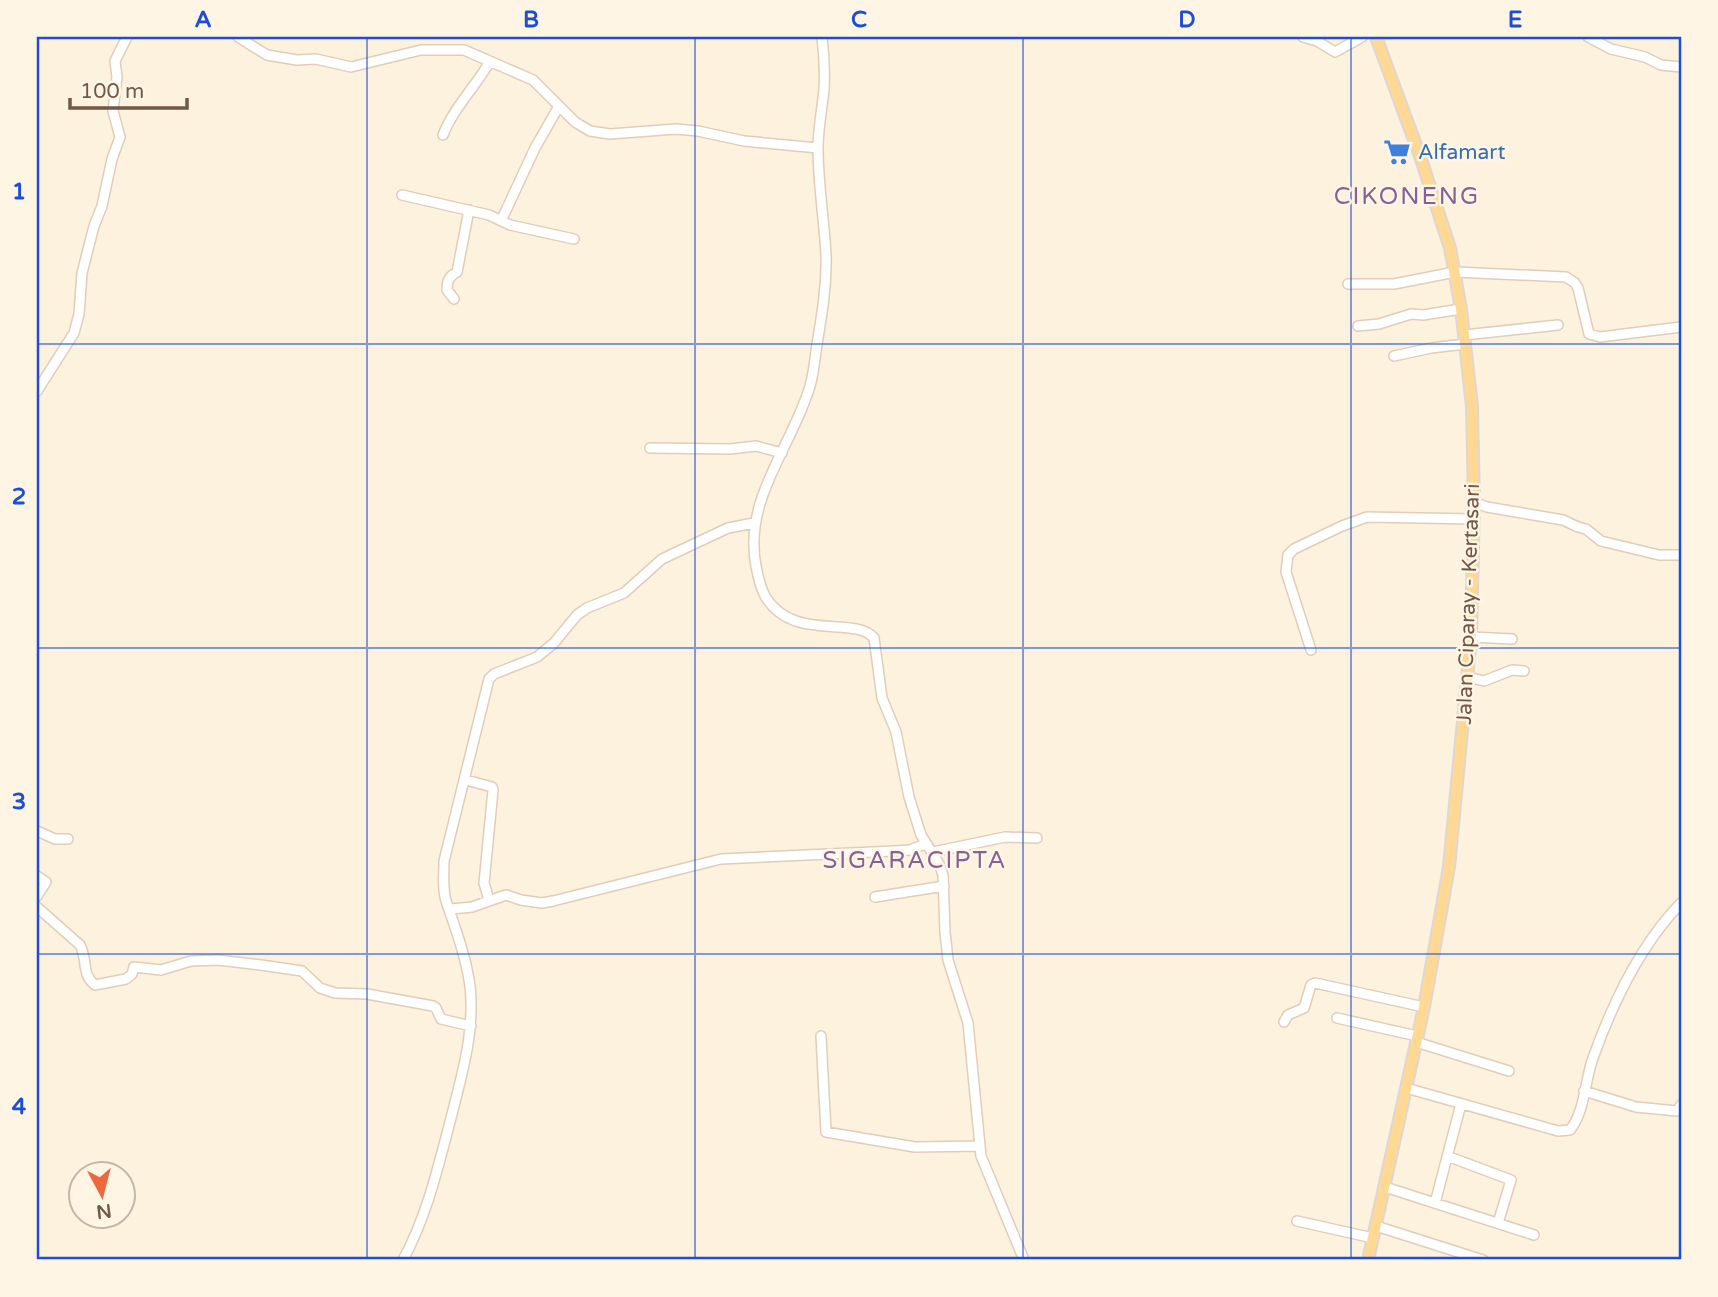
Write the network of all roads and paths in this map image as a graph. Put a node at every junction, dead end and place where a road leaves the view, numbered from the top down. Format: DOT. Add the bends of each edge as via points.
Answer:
graph roads {
  1 [pos="127,37"];
  2 [pos="238,37"];
  3 [pos="822,37"];
  4 [pos="1303,37"];
  5 [pos="1362,37"];
  6 [pos="1376,37"];
  7 [pos="1588,37"];
  8 [pos="489,63"];
  9 [pos="1681,67"];
  10 [pos="559,106"];
  11 [pos="443,135"];
  12 [pos="818,148"];
  13 [pos="402,195"];
  14 [pos="469,210"];
  15 [pos="501,221"];
  16 [pos="574,239"];
  17 [pos="1455,272"];
  18 [pos="1348,284"];
  19 [pos="454,299"];
  20 [pos="1461,309"];
  21 [pos="1558,325"];
  22 [pos="1358,326"];
  23 [pos="1681,327"];
  24 [pos="1465,340"];
  25 [pos="1394,356"];
  26 [pos="37,391"];
  27 [pos="650,449"];
  28 [pos="782,453"];
  29 [pos="1474,502"];
  30 [pos="1473,519"];
  31 [pos="754,523"];
  32 [pos="1681,555"];
  33 [pos="1472,637"];
  34 [pos="1512,639"];
  35 [pos="1311,650"];
  36 [pos="1524,671"];
  37 [pos="1468,677"];
  38 [pos="466,780"];
  39 [pos="37,831"];
  40 [pos="1037,838"];
  41 [pos="68,839"];
  42 [pos="925,844"];
  43 [pos="933,852"];
  44 [pos="37,876"];
  45 [pos="944,886"];
  46 [pos="875,897"];
  47 [pos="489,900"];
  48 [pos="1681,903"];
  49 [pos="37,904"];
  50 [pos="451,909"];
  51 [pos="1424,1007"];
  52 [pos="1337,1018"];
  53 [pos="1284,1022"];
  54 [pos="471,1026"];
  55 [pos="821,1036"];
  56 [pos="1417,1039"];
  57 [pos="1508,1071"];
  58 [pos="1406,1088"];
  59 [pos="1584,1091"];
  60 [pos="1461,1104"];
  61 [pos="1681,1105"];
  62 [pos="980,1146"];
  63 [pos="1447,1156"];
  64 [pos="1385,1187"];
  65 [pos="1435,1203"];
  66 [pos="1297,1221"];
  67 [pos="1498,1223"];
  68 [pos="1375,1232"];
  69 [pos="1534,1235"];
  70 [pos="402,1260"];
  71 [pos="1024,1260"];
  72 [pos="1368,1260"];
  73 [pos="1483,1260"];
  1 -- 26 [label="street" via="115,61 113,111 120,137 82,272 79,314 74,333"];
  2 -- 8 [label="street" via="267,55 339,66 440,48 464,50"];
  3 -- 12 [label="street" via="824,86"];
  4 -- 5 [label="street" via="1335,52"];
  6 -- 17 [label="main road, Jalan Ciparay - Kertasari" via="1443,223"];
  7 -- 9 [label="street" via="1611,49"];
  8 -- 10 [label="street" via="533,80"];
  8 -- 11 [label="street"];
  10 -- 12 [label="street" via="590,131 676,129"];
  10 -- 15 [label="street"];
  12 -- 28 [label="street" via="826,277 821,323 803,410"];
  13 -- 14 [label="street"];
  14 -- 15 [label="street"];
  14 -- 19 [label="street" via="457,272 447,283"];
  15 -- 16 [label="street"];
  17 -- 18 [label="street" via="1394,284"];
  17 -- 20 [label="main road, Jalan Ciparay - Kertasari"];
  17 -- 23 [label="street" via="1571,279 1578,288 1587,330 1594,336"];
  20 -- 22 [label="street"];
  20 -- 24 [label="main road, Jalan Ciparay - Kertasari"];
  21 -- 24 [label="street"];
  24 -- 25 [label="street"];
  24 -- 29 [label="main road, Jalan Ciparay - Kertasari"];
  27 -- 28 [label="street" via="756,446"];
  28 -- 31 [label="street"];
  29 -- 30 [label="main road, Jalan Ciparay - Kertasari"];
  29 -- 32 [label="street" via="1563,520 1586,528 1601,541 1659,555"];
  30 -- 33 [label="main road, Jalan Ciparay - Kertasari"];
  30 -- 35 [label="street" via="1367,517 1294,549 1288,555 1286,572"];
  31 -- 38 [label="street" via="728,528 662,559 624,593 578,615 537,657 491,677"];
  31 -- 42 [label="street" via="759,583 772,607 800,622 863,630 874,638 882,698 896,733 909,797"];
  33 -- 34 [label="street"];
  33 -- 37 [label="main road, Jalan Ciparay - Kertasari"];
  36 -- 37 [label="street" via="1513,670 1484,681"];
  37 -- 51 [label="main road, Jalan Ciparay - Kertasari" via="1449,867"];
  38 -- 47 [label="street" via="493,790 484,883"];
  38 -- 50 [label="street" via="444,861"];
  39 -- 41 [label="street"];
  40 -- 43 [label="street" via="1005,837"];
  42 -- 43 [label="street"];
  42 -- 47 [label="street" via="910,850 721,859 542,903 510,895"];
  43 -- 45 [label="street"];
  44 -- 49 [label="street" via="46,882"];
  45 -- 46 [label="street"];
  45 -- 62 [label="street" via="948,960 968,1023"];
  47 -- 50 [label="street"];
  48 -- 59 [label="street" via="1639,957 1593,1057"];
  49 -- 54 [label="street" via="80,946 86,975 95,985 126,979 134,967 161,970 191,961 218,960 302,971 320,988 335,993 433,1006 441,1019"];
  50 -- 54 [label="street" via="469,982"];
  51 -- 53 [label="street" via="1315,983 1304,1008"];
  51 -- 56 [label="main road, Jalan Ciparay - Kertasari"];
  52 -- 56 [label="street"];
  54 -- 70 [label="street" via="435,1178 417,1234"];
  55 -- 62 [label="street" via="827,1132 915,1147"];
  56 -- 57 [label="street"];
  56 -- 58 [label="main road, Jalan Ciparay - Kertasari"];
  58 -- 60 [label="street"];
  58 -- 64 [label="main road, Jalan Ciparay - Kertasari"];
  59 -- 60 [label="street" via="1573,1127 1563,1132"];
  59 -- 61 [label="street" via="1636,1107 1677,1111"];
  60 -- 63 [label="street"];
  62 -- 71 [label="street" via="984,1167"];
  63 -- 65 [label="street"];
  63 -- 67 [label="street" via="1511,1180"];
  64 -- 65 [label="street"];
  64 -- 68 [label="main road, Jalan Ciparay - Kertasari"];
  65 -- 67 [label="street"];
  66 -- 68 [label="street"];
  67 -- 69 [label="street"];
  68 -- 72 [label="main road, Jalan Ciparay - Kertasari"];
  68 -- 73 [label="street"];
}
